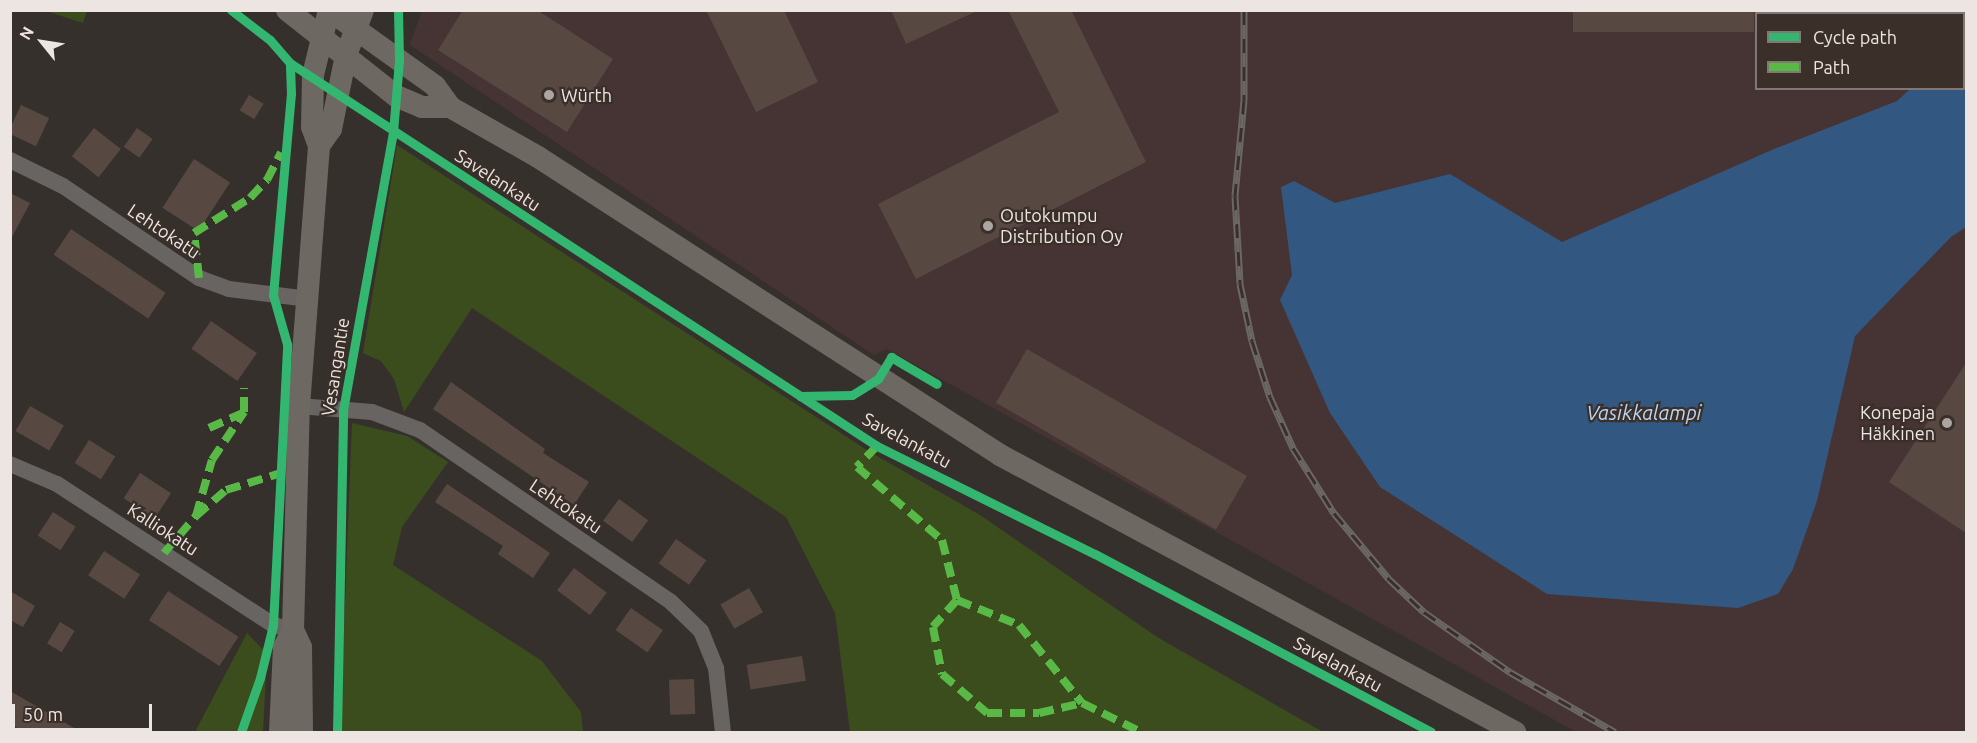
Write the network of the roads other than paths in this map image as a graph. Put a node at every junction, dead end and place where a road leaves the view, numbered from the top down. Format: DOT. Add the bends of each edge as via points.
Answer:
graph roads {
  1 [pos="287,10"];
  2 [pos="329,10"];
  3 [pos="359,20"];
  4 [pos="322,38"];
  5 [pos="346,55"];
  6 [pos="450,107"];
  7 [pos="319,147"];
  8 [pos="10,160"];
  9 [pos="308,299"];
  10 [pos="299,406"];
  11 [pos="10,464"];
  12 [pos="292,630"];
  13 [pos="280,732"];
  14 [pos="302,732"];
  15 [pos="723,732"];
  16 [pos="1515,732"];
  1 -- 4 [label="main road, Savelankatu"];
  2 -- 3 [label="main road, Savelankatu"];
  2 -- 4 [label="main road, Vesangantie"];
  3 -- 5 [label="main road, Vesangantie"];
  3 -- 6 [label="main road, Savelankatu" via="435,86"];
  4 -- 5 [label="main road, Savelankatu"];
  4 -- 7 [label="main road, Vesangantie" via="313,75 312,127"];
  5 -- 6 [label="main road, Savelankatu" via="396,96 422,107"];
  5 -- 7 [label="main road, Vesangantie" via="331,129"];
  6 -- 16 [label="main road, Savelankatu" via="538,157 1000,455"];
  7 -- 9 [label="main road, Vesangantie"];
  8 -- 9 [label="street, Lehtokatu" via="63,186 199,278 229,289"];
  9 -- 10 [label="main road, Vesangantie"];
  10 -- 12 [label="main road, Vesangantie"];
  10 -- 15 [label="street, Lehtokatu" via="372,412 420,430 671,602 701,631 716,668"];
  11 -- 12 [label="street, Kalliokatu" via="57,484 273,624"];
  12 -- 13 [label="main road, Vesangantie" via="284,646"];
  12 -- 14 [label="main road, Vesangantie" via="301,647"];
}
